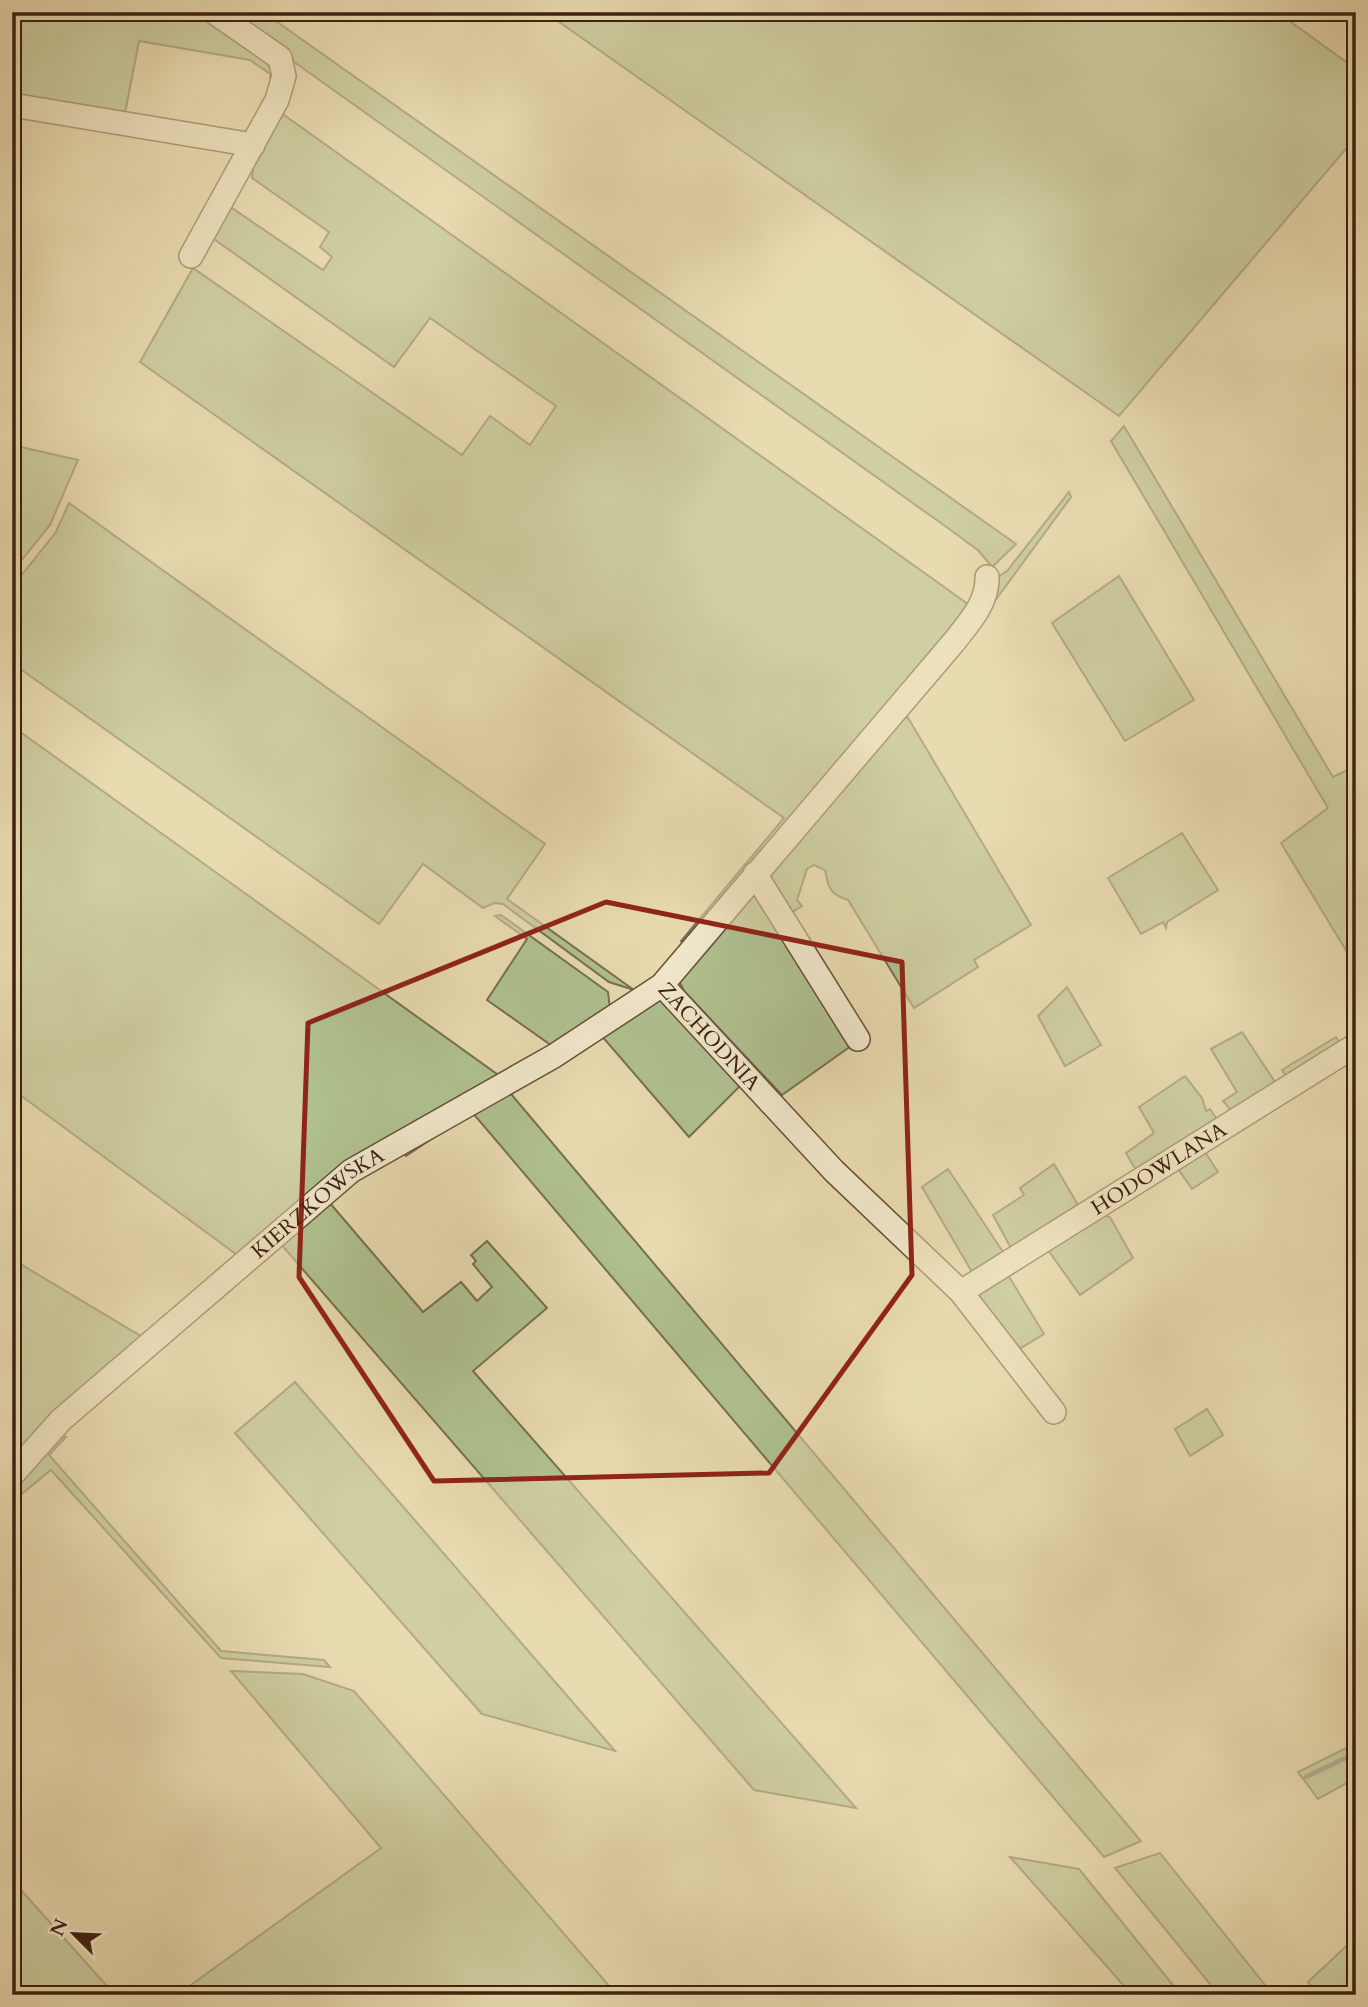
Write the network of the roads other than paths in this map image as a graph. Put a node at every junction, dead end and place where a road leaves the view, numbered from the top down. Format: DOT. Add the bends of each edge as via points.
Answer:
graph roads {
  1 [pos="214,12"];
  2 [pos="12,104"];
  3 [pos="253,145"];
  4 [pos="191,256"];
  5 [pos="987,577"];
  6 [pos="755,874"];
  7 [pos="662,985"];
  8 [pos="858,1039"];
  9 [pos="1356,1045"];
  10 [pos="961,1292"];
  11 [pos="1054,1412"];
  12 [pos="12,1475"];
  1 -- 3 [label="street" via="280,58 282,84"];
  2 -- 3 [label="street"];
  3 -- 4 [label="street"];
  5 -- 6 [label="street, ZACHODNIA" via="987,592 953,643"];
  6 -- 7 [label="street, ZACHODNIA"];
  6 -- 8 [label="street"];
  7 -- 10 [label="street, ZACHODNIA" via="834,1171"];
  7 -- 12 [label="street, KIERZKOWSKA" via="554,1056 351,1171 61,1420"];
  9 -- 10 [label="street, HODOWLANA"];
  10 -- 11 [label="street, ZACHODNIA"];
}
